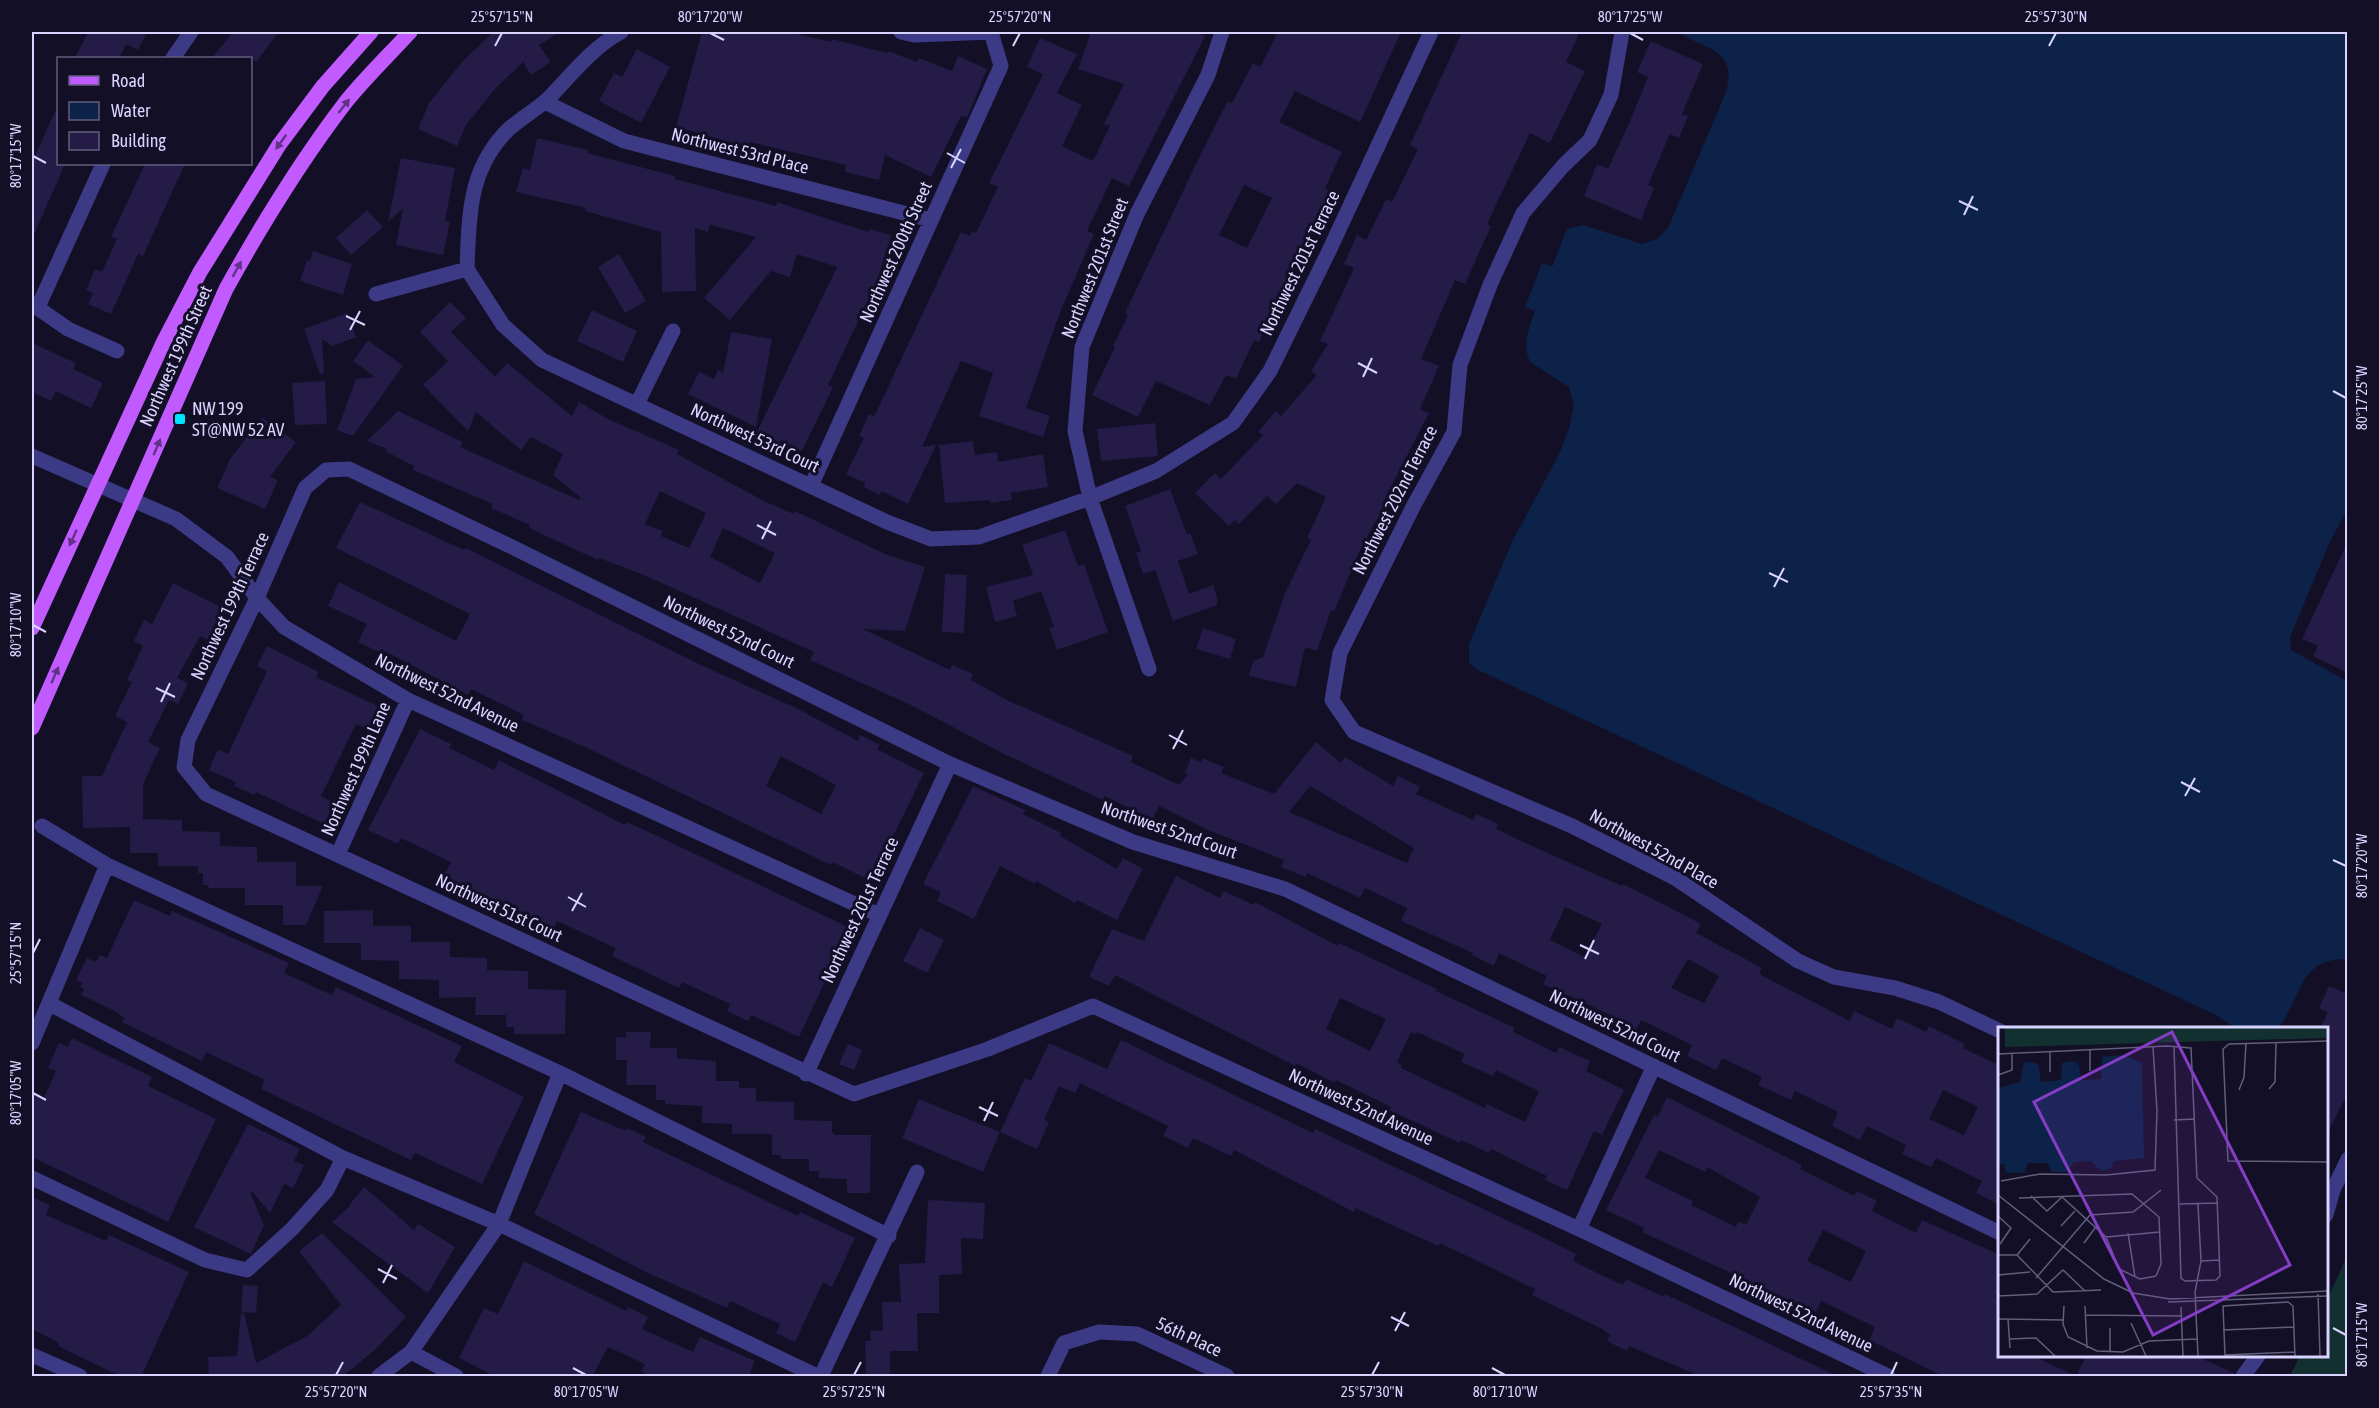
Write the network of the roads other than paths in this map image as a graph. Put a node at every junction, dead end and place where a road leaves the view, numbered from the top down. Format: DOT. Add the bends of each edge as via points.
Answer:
graph roads {
  1 [pos="191,32"];
  2 [pos="371,32"];
  3 [pos="410,32"];
  4 [pos="621,32"];
  5 [pos="901,32"];
  6 [pos="992,32"];
  7 [pos="1222,32"];
  8 [pos="1431,32"];
  9 [pos="1622,32"];
  10 [pos="922,33"];
  11 [pos="174,57"];
  12 [pos="545,102"];
  13 [pos="103,165"];
  14 [pos="931,220"];
  15 [pos="467,269"];
  16 [pos="376,294"];
  17 [pos="35,306"];
  18 [pos="673,331"];
  19 [pos="117,351"];
  20 [pos="637,404"];
  21 [pos="32,456"];
  22 [pos="326,470"];
  23 [pos="1156,471"];
  24 [pos="98,485"];
  25 [pos="811,486"];
  26 [pos="1090,498"];
  27 [pos="132,500"];
  28 [pos="257,598"];
  29 [pos="32,628"];
  30 [pos="1149,669"];
  31 [pos="408,700"];
  32 [pos="1332,700"];
  33 [pos="32,728"];
  34 [pos="950,764"];
  35 [pos="184,767"];
  36 [pos="42,826"];
  37 [pos="338,854"];
  38 [pos="107,865"];
  39 [pos="879,915"];
  40 [pos="50,1004"];
  41 [pos="1998,1030"];
  42 [pos="32,1042"];
  43 [pos="1654,1066"];
  44 [pos="560,1073"];
  45 [pos="806,1074"];
  46 [pos="343,1158"];
  47 [pos="2348,1159"];
  48 [pos="917,1172"];
  49 [pos="32,1178"];
  50 [pos="2330,1189"];
  51 [pos="499,1224"];
  52 [pos="1579,1229"];
  53 [pos="1998,1232"];
  54 [pos="889,1236"];
  55 [pos="411,1352"];
  56 [pos="32,1355"];
  57 [pos="2251,1358"];
  58 [pos="80,1377"];
  59 [pos="379,1377"];
  60 [pos="456,1377"];
  61 [pos="819,1377"];
  62 [pos="1048,1377"];
  63 [pos="1227,1377"];
  64 [pos="1888,1377"];
  65 [pos="2243,1377"];
  1 -- 11 [label="street"];
  2 -- 24 [label="main road, Northwest 199th Street, one-way" via="323,86 237,208 164,341"];
  27 -- 3 [label="main road, Northwest 199th Street, one-way" via="226,289 262,224 346,102"];
  4 -- 12 [label="street" via="605,40"];
  5 -- 10 [label="street"];
  6 -- 10 [label="street"];
  6 -- 14 [label="street, Northwest 200th Street" via="1001,66"];
  7 -- 26 [label="street, Northwest 201st Street" via="1208,75 1137,214 1082,347 1075,431"];
  8 -- 23 [label="street, Northwest 201st Terrace" via="1270,371 1233,423"];
  9 -- 32 [label="street, Northwest 202nd Terrace" via="1611,95 1590,140 1523,213 1490,285 1460,364 1454,432 1340,654"];
  12 -- 14 [label="street, Northwest 53rd Place" via="624,141"];
  12 -- 15 [label="street" via="504,134 480,166 469,217"];
  13 -- 17 [label="street"];
  14 -- 25 [label="street, Northwest 200th Street"];
  15 -- 16 [label="street"];
  15 -- 20 [label="street, Northwest 53rd Court" via="503,325 542,360"];
  17 -- 19 [label="street" via="68,328"];
  18 -- 20 [label="street"];
  20 -- 25 [label="street, Northwest 53rd Court"];
  21 -- 24 [label="street, Northwest 52nd Avenue"];
  22 -- 28 [label="street, Northwest 199th Terrace" via="305,488"];
  22 -- 34 [label="street, Northwest 52nd Court" via="349,469"];
  23 -- 26 [label="street, Northwest 53rd Court"];
  24 -- 27 [label="street, Northwest 52nd Avenue"];
  24 -- 29 [label="main road, Northwest 199th Street, one-way"];
  25 -- 26 [label="street, Northwest 53rd Court" via="931,539 979,537"];
  26 -- 30 [label="street, Northwest 201st Street"];
  27 -- 28 [label="street, Northwest 52nd Avenue" via="176,519 227,558"];
  33 -- 27 [label="main road, Northwest 199th Street, one-way"];
  28 -- 31 [label="street, Northwest 52nd Avenue" via="284,627"];
  28 -- 35 [label="street, Northwest 199th Terrace" via="188,740"];
  31 -- 37 [label="street, Northwest 199th Lane"];
  31 -- 39 [label="street, Northwest 52nd Avenue"];
  32 -- 41 [label="street, Northwest 52nd Place" via="1354,732 1572,826 1675,878 1798,961 1834,977 1895,988 1940,1002"];
  34 -- 39 [label="street, Northwest 201st Terrace"];
  34 -- 43 [label="street, Northwest 52nd Court" via="1133,842 1285,889"];
  35 -- 37 [label="street, Northwest 51st Court" via="206,794"];
  36 -- 38 [label="street"];
  37 -- 45 [label="street, Northwest 51st Court"];
  38 -- 40 [label="street"];
  38 -- 44 [label="street"];
  39 -- 45 [label="street, Northwest 201st Terrace"];
  40 -- 42 [label="street"];
  40 -- 46 [label="street"];
  43 -- 52 [label="street"];
  43 -- 53 [label="street, Northwest 52nd Court"];
  44 -- 51 [label="street"];
  44 -- 54 [label="street"];
  45 -- 52 [label="street, Northwest 52nd Avenue" via="854,1094 988,1049 1093,1006"];
  46 -- 49 [label="street" via="327,1190 247,1270 205,1260"];
  46 -- 51 [label="street"];
  47 -- 50 [label="street"];
  48 -- 54 [label="street"];
  51 -- 55 [label="street"];
  51 -- 61 [label="street"];
  52 -- 64 [label="street, Northwest 52nd Avenue"];
  54 -- 61 [label="street"];
  55 -- 59 [label="street"];
  55 -- 60 [label="street"];
  56 -- 58 [label="street"];
  57 -- 65 [label="street"];
  62 -- 63 [label="street, 56th Place" via="1064,1343 1099,1332 1137,1334"];
}
